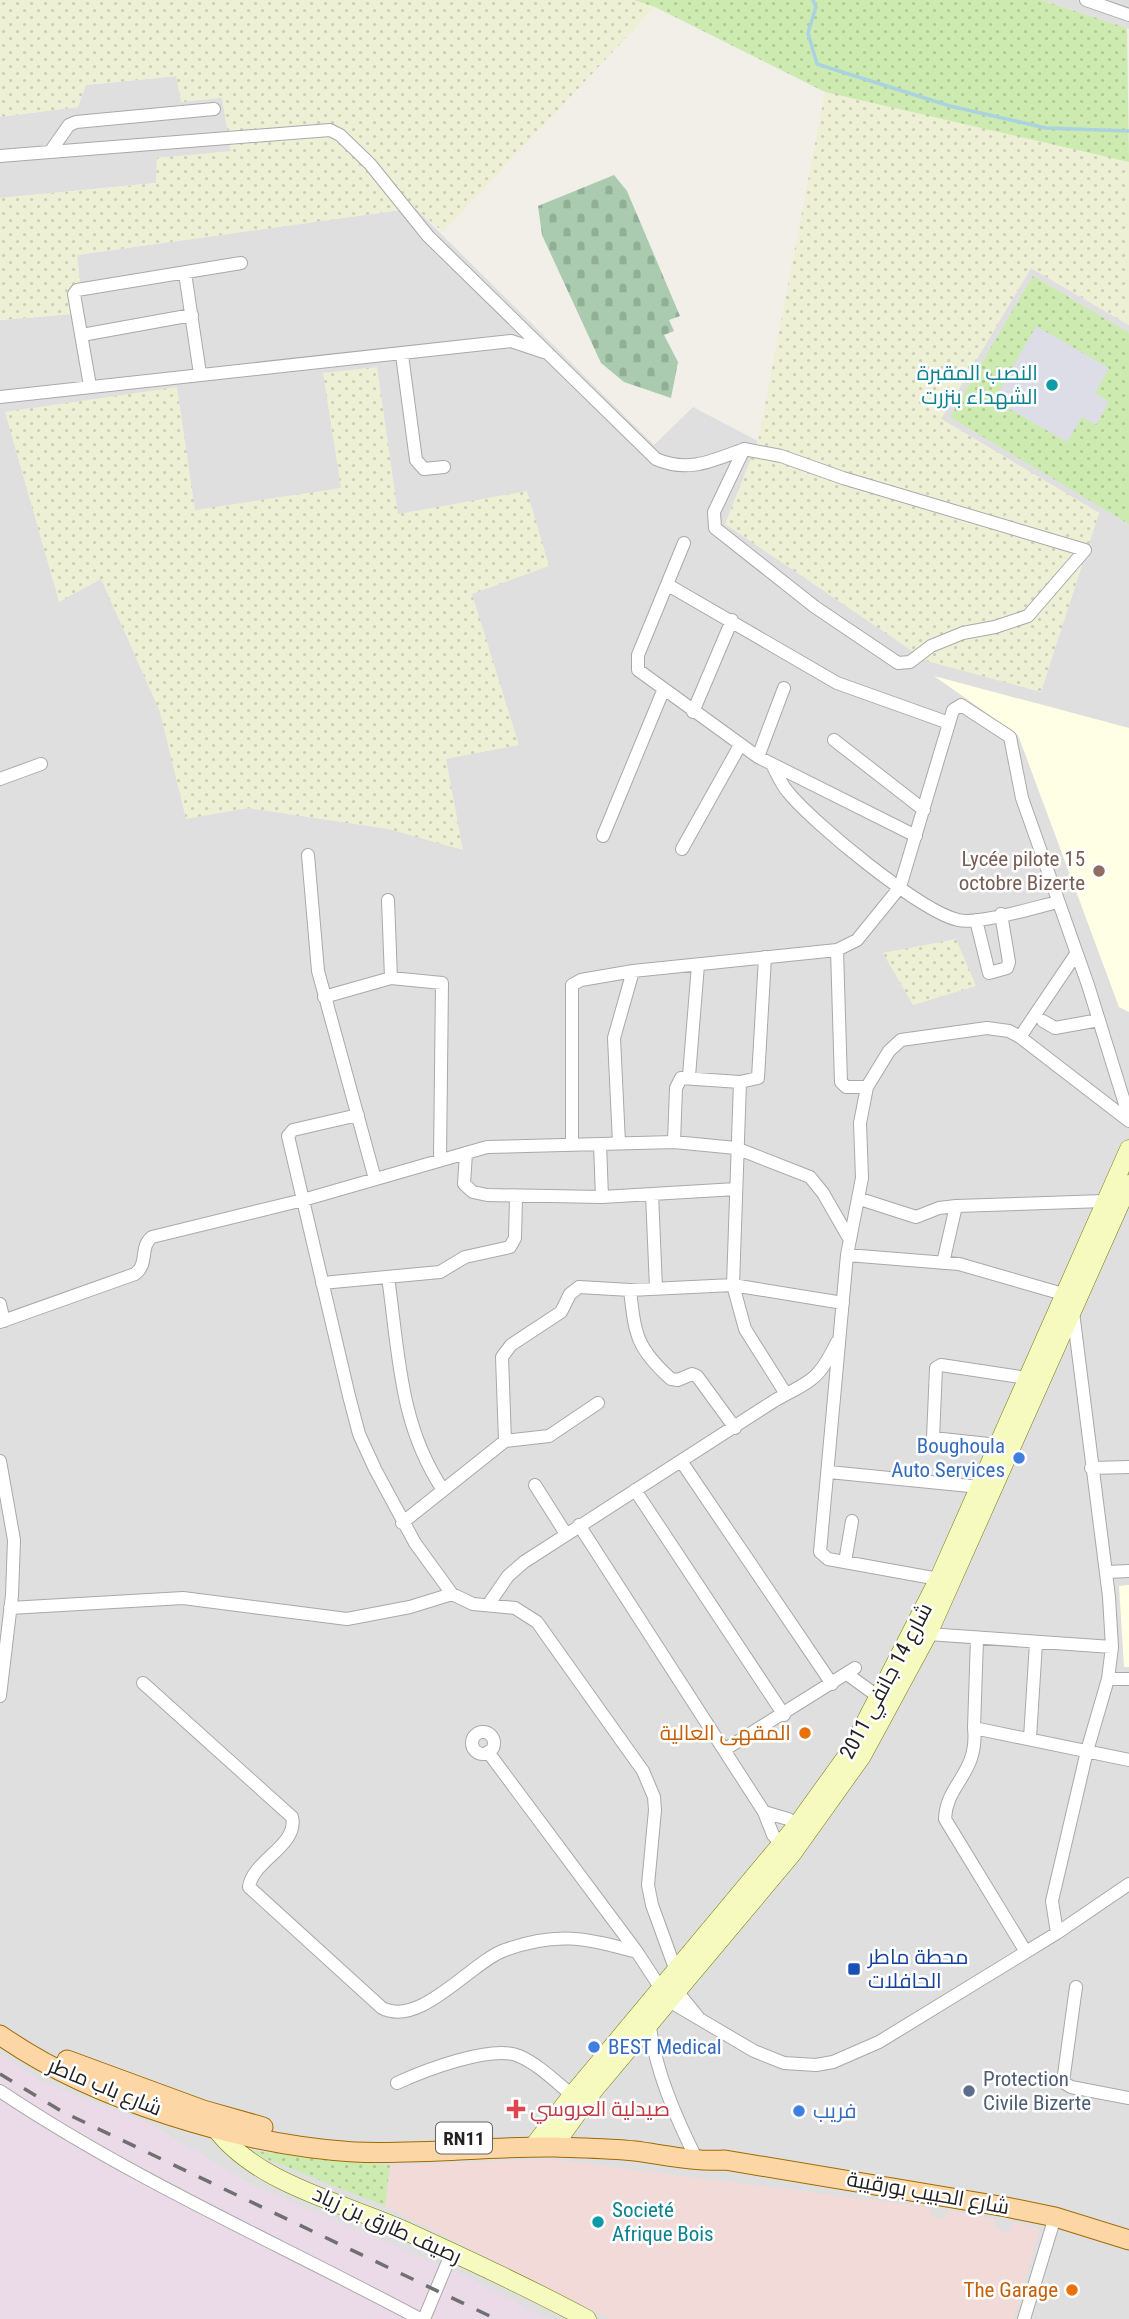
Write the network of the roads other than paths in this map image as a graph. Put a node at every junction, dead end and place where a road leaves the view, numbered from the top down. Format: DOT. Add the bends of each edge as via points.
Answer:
graph roads {
  1 [pos="1086,0"];
  2 [pos="1129,15"];
  3 [pos="214,109"];
  4 [pos="50,152"];
  5 [pos="0,156"];
  6 [pos="241,263"];
  7 [pos="185,273"];
  8 [pos="192,314"];
  9 [pos="82,335"];
  10 [pos="548,353"];
  11 [pos="402,355"];
  12 [pos="200,374"];
  13 [pos="90,386"];
  14 [pos="1,393"];
  15 [pos="744,449"];
  16 [pos="444,467"];
  17 [pos="684,543"];
  18 [pos="667,585"];
  19 [pos="732,620"];
  20 [pos="784,688"];
  21 [pos="663,691"];
  22 [pos="693,712"];
  23 [pos="949,723"];
  24 [pos="834,740"];
  25 [pos="740,747"];
  26 [pos="758,757"];
  27 [pos="41,764"];
  28 [pos="772,764"];
  29 [pos="0,779"];
  30 [pos="924,810"];
  31 [pos="603,836"];
  32 [pos="916,836"];
  33 [pos="682,849"];
  34 [pos="308,855"];
  35 [pos="901,887"];
  36 [pos="388,901"];
  37 [pos="1058,902"];
  38 [pos="1001,914"];
  39 [pos="976,920"];
  40 [pos="837,950"];
  41 [pos="1076,954"];
  42 [pos="765,957"];
  43 [pos="698,965"];
  44 [pos="633,971"];
  45 [pos="391,978"];
  46 [pos="324,997"];
  47 [pos="1099,1020"];
  48 [pos="1043,1021"];
  49 [pos="1020,1037"];
  50 [pos="690,1076"];
  51 [pos="740,1082"];
  52 [pos="867,1087"];
  53 [pos="358,1115"];
  54 [pos="1129,1119"];
  55 [pos="674,1142"];
  56 [pos="619,1143"];
  57 [pos="600,1144"];
  58 [pos="572,1145"];
  59 [pos="736,1148"];
  60 [pos="1129,1149"];
  61 [pos="466,1153"];
  62 [pos="440,1160"];
  63 [pos="375,1179"];
  64 [pos="1129,1184"];
  65 [pos="736,1189"];
  66 [pos="652,1194"];
  67 [pos="602,1196"];
  68 [pos="516,1197"];
  69 [pos="860,1199"];
  70 [pos="303,1200"];
  71 [pos="1112,1204"];
  72 [pos="956,1206"];
  73 [pos="850,1240"];
  74 [pos="847,1255"];
  75 [pos="943,1263"];
  76 [pos="388,1277"];
  77 [pos="322,1283"];
  78 [pos="733,1285"];
  79 [pos="656,1288"];
  80 [pos="630,1290"];
  81 [pos="1068,1301"];
  82 [pos="843,1303"];
  83 [pos="0,1304"];
  84 [pos="2,1322"];
  85 [pos="841,1334"];
  86 [pos="1027,1378"];
  87 [pos="786,1394"];
  88 [pos="598,1403"];
  89 [pos="735,1427"];
  90 [pos="505,1441"];
  91 [pos="998,1445"];
  92 [pos="0,1461"];
  93 [pos="681,1461"];
  94 [pos="1091,1468"];
  95 [pos="1129,1468"];
  96 [pos="829,1472"];
  97 [pos="535,1485"];
  98 [pos="980,1487"];
  99 [pos="443,1490"];
  100 [pos="635,1490"];
  101 [pos="852,1521"];
  102 [pos="402,1523"];
  103 [pos="579,1525"];
  104 [pos="566,1534"];
  105 [pos="845,1562"];
  106 [pos="1106,1572"];
  107 [pos="1129,1572"];
  108 [pos="946,1580"];
  109 [pos="452,1594"];
  110 [pos="5,1597"];
  111 [pos="488,1605"];
  112 [pos="928,1634"];
  113 [pos="977,1639"];
  114 [pos="1035,1643"];
  115 [pos="1112,1647"];
  116 [pos="1108,1679"];
  117 [pos="1129,1679"];
  118 [pos="143,1683"];
  119 [pos="832,1684"];
  120 [pos="0,1696"];
  121 [pos="880,1698"];
  122 [pos="783,1715"];
  123 [pos="974,1728"];
  124 [pos="1030,1738"];
  125 [pos="724,1750"];
  126 [pos="1087,1751"];
  127 [pos="488,1752"];
  128 [pos="1129,1760"];
  129 [pos="764,1812"];
  130 [pos="802,1829"];
  131 [pos="786,1849"];
  132 [pos="1129,1884"];
  133 [pos="1057,1933"];
  134 [pos="637,1952"];
  135 [pos="1026,1952"];
  136 [pos="1076,1987"];
  137 [pos="666,1990"];
  138 [pos="0,2019"];
  139 [pos="650,2024"];
  140 [pos="0,2035"];
  141 [pos="397,2083"];
  142 [pos="0,2091"];
  143 [pos="572,2095"];
  144 [pos="1129,2098"];
  145 [pos="203,2110"];
  146 [pos="215,2129"];
  147 [pos="547,2141"];
  148 [pos="694,2155"];
  149 [pos="1055,2217"];
  150 [pos="1129,2240"];
  151 [pos="452,2252"];
  152 [pos="422,2319"];
  153 [pos="587,2319"];
  154 [pos="1024,2319"];
  1 -- 2 [label="street"];
  3 -- 4 [label="street" via="76,122"];
  4 -- 5 [label="street"];
  4 -- 10 [label="street" via="330,130 370,164 428,236"];
  6 -- 7 [label="street"];
  7 -- 8 [label="street"];
  7 -- 9 [label="street" via="79,288 74,294"];
  8 -- 9 [label="street"];
  8 -- 12 [label="street"];
  9 -- 13 [label="street"];
  10 -- 11 [label="street" via="511,341"];
  10 -- 15 [label="street" via="656,459 673,467 695,467"];
  11 -- 12 [label="street"];
  11 -- 16 [label="street" via="418,464 424,469"];
  12 -- 13 [label="street"];
  13 -- 14 [label="street"];
  15 -- 15 [label="street" via="712,523 815,607 898,663 909,662 931,646 963,633 1028,616 1085,550 772,453"];
  17 -- 18 [label="street"];
  18 -- 19 [label="street"];
  18 -- 21 [label="street" via="636,663 645,678"];
  19 -- 22 [label="street"];
  19 -- 23 [label="street" via="837,683"];
  20 -- 26 [label="street"];
  21 -- 22 [label="street"];
  21 -- 31 [label="street"];
  22 -- 25 [label="street"];
  23 -- 30 [label="street"];
  23 -- 37 [label="street" via="953,710 961,705 1010,737 1022,798"];
  24 -- 30 [label="street"];
  25 -- 26 [label="street"];
  25 -- 33 [label="street"];
  26 -- 28 [label="street"];
  27 -- 29 [label="street"];
  28 -- 32 [label="street"];
  28 -- 35 [label="street" via="797,803"];
  30 -- 32 [label="street"];
  32 -- 35 [label="street"];
  34 -- 46 [label="street" via="316,959"];
  35 -- 39 [label="street" via="950,917"];
  35 -- 40 [label="street" via="857,940"];
  36 -- 45 [label="street"];
  37 -- 38 [label="street"];
  37 -- 41 [label="street"];
  38 -- 39 [label="street"];
  38 -- 39 [label="street" via="1009,962 1007,968 989,973"];
  40 -- 42 [label="street"];
  40 -- 52 [label="street" via="841,1082 846,1087"];
  41 -- 47 [label="street"];
  41 -- 49 [label="street"];
  42 -- 43 [label="street"];
  42 -- 51 [label="street" via="759,1074 754,1081"];
  43 -- 44 [label="street"];
  43 -- 50 [label="street"];
  44 -- 56 [label="street" via="614,1038"];
  44 -- 58 [label="street" via="575,982 570,989"];
  45 -- 46 [label="street"];
  45 -- 62 [label="street" via="435,980 444,986"];
  46 -- 53 [label="street"];
  47 -- 48 [label="street" via="1055,1028"];
  47 -- 54 [label="street"];
  49 -- 52 [label="street" via="987,1028 901,1040"];
  49 -- 54 [label="street"];
  50 -- 51 [label="street"];
  50 -- 55 [label="street" via="677,1082"];
  51 -- 59 [label="street"];
  52 -- 69 [label="street" via="860,1123"];
  53 -- 63 [label="street"];
  53 -- 70 [label="street" via="289,1134"];
  55 -- 56 [label="street"];
  55 -- 59 [label="street"];
  56 -- 57 [label="street"];
  57 -- 58 [label="street"];
  57 -- 67 [label="street"];
  58 -- 61 [label="street" via="486,1147"];
  59 -- 65 [label="street"];
  59 -- 73 [label="street" via="810,1177"];
  60 -- 71 [label="main road, شارع 14 جانفي 2011"];
  61 -- 62 [label="street"];
  61 -- 68 [label="street" via="463,1179 468,1189"];
  62 -- 63 [label="street"];
  63 -- 70 [label="street"];
  64 -- 71 [label="main road, شارع 14 جانفي 2011"];
  65 -- 66 [label="street"];
  65 -- 78 [label="street"];
  66 -- 67 [label="street"];
  66 -- 79 [label="street"];
  67 -- 68 [label="street"];
  68 -- 76 [label="street" via="515,1238 510,1247 465,1256 440,1272"];
  69 -- 72 [label="street" via="916,1217"];
  69 -- 73 [label="street"];
  70 -- 77 [label="street"];
  70 -- 84 [label="street" via="152,1237 145,1245 144,1263 135,1274"];
  71 -- 72 [label="street"];
  71 -- 81 [label="main road, شارع 14 جانفي 2011"];
  72 -- 75 [label="street"];
  73 -- 74 [label="street"];
  74 -- 75 [label="street"];
  74 -- 82 [label="street"];
  75 -- 81 [label="street" via="989,1271"];
  76 -- 77 [label="street"];
  76 -- 99 [label="street" via="407,1415"];
  77 -- 102 [label="street" via="359,1434"];
  78 -- 79 [label="street"];
  78 -- 82 [label="street"];
  78 -- 87 [label="street" via="744,1329"];
  79 -- 80 [label="street"];
  80 -- 89 [label="street" via="634,1330 641,1346 671,1379 696,1376"];
  80 -- 90 [label="street" via="573,1290 561,1312 505,1351 501,1375"];
  81 -- 86 [label="main road, شارع 14 جانفي 2011"];
  81 -- 94 [label="street"];
  81 -- 108 [label="main road, شارع 14 جانفي 2011"];
  82 -- 85 [label="street"];
  83 -- 84 [label="street"];
  85 -- 87 [label="street" via="820,1373 803,1388"];
  85 -- 96 [label="street"];
  86 -- 91 [label="main road, شارع 14 جانفي 2011"];
  86 -- 91 [label="street" via="941,1365 936,1368 933,1438"];
  87 -- 89 [label="street"];
  88 -- 90 [label="street" via="549,1436"];
  89 -- 93 [label="street"];
  90 -- 99 [label="street"];
  91 -- 98 [label="main road, شارع 14 جانفي 2011"];
  92 -- 110 [label="street" via="12,1522"];
  93 -- 100 [label="street"];
  93 -- 119 [label="street"];
  94 -- 95 [label="street"];
  94 -- 106 [label="street"];
  96 -- 98 [label="street"];
  96 -- 105 [label="street" via="820,1552 822,1557"];
  97 -- 104 [label="street"];
  98 -- 108 [label="main road, شارع 14 جانفي 2011"];
  99 -- 102 [label="street"];
  100 -- 103 [label="street"];
  100 -- 122 [label="street"];
  101 -- 105 [label="street"];
  102 -- 109 [label="street"];
  103 -- 104 [label="street"];
  103 -- 125 [label="street"];
  104 -- 111 [label="street" via="515,1569"];
  105 -- 108 [label="street"];
  106 -- 107 [label="street"];
  106 -- 115 [label="street"];
  108 -- 112 [label="main road, شارع 14 جانفي 2011"];
  108 -- 121 [label="main road, شارع 14 جانفي 2011"];
  109 -- 110 [label="street" via="347,1619 183,1598"];
  109 -- 111 [label="street"];
  110 -- 120 [label="street"];
  111 -- 137 [label="street" via="514,1608 537,1622 643,1771 654,1797 650,1895"];
  112 -- 113 [label="street"];
  112 -- 130 [label="main road, شارع 14 جانفي 2011" via="857,1765"];
  113 -- 114 [label="street"];
  113 -- 123 [label="street"];
  114 -- 115 [label="street"];
  114 -- 124 [label="street"];
  115 -- 116 [label="street"];
  116 -- 117 [label="street"];
  116 -- 126 [label="street"];
  118 -- 134 [label="street" via="292,1817 290,1833 249,1887 389,2012 438,1997 493,1955 528,1944 587,1938"];
  119 -- 121 [label="street" via="851,1671"];
  119 -- 122 [label="street"];
  121 -- 130 [label="main road, شارع 14 جانفي 2011"];
  122 -- 125 [label="street"];
  123 -- 124 [label="street"];
  123 -- 135 [label="street" via="975,1753 949,1800 945,1819"];
  124 -- 126 [label="street"];
  125 -- 129 [label="street"];
  126 -- 128 [label="street"];
  126 -- 133 [label="street" via="1052,1901"];
  127 -- 134 [label="street"];
  129 -- 130 [label="street"];
  129 -- 131 [label="street" via="773,1835"];
  130 -- 131 [label="main road, شارع 14 جانفي 2011"];
  131 -- 137 [label="main road, شارع 14 جانفي 2011"];
  132 -- 133 [label="street"];
  133 -- 135 [label="street"];
  134 -- 137 [label="street"];
  135 -- 137 [label="street" via="878,2042 833,2062 800,2064 767,2058 698,2017"];
  136 -- 144 [label="street" via="1063,2082"];
  137 -- 139 [label="main road, شارع 14 جانفي 2011"];
  137 -- 143 [label="main road, شارع 14 جانفي 2011"];
  138 -- 145 [label="main road, شارع باب ماطر / RN11" via="72,2063"];
  139 -- 147 [label="main road, شارع 14 جانفي 2011"];
  139 -- 148 [label="street" via="660,2068"];
  140 -- 146 [label="main road, شارع باب ماطر / RN11" via="69,2076"];
  141 -- 143 [label="street" via="450,2062 512,2053"];
  142 -- 152 [label="street" via="191,2202"];
  143 -- 147 [label="main road, شارع 14 جانفي 2011"];
  145 -- 146 [label="main road, رصيف طارق بن زياد"];
  145 -- 147 [label="main road, شارع الحبيب بورقيبة / RN11" via="260,2127 355,2139"];
  146 -- 147 [label="main road, شارع الحبيب بورقيبة / RN11" via="355,2152"];
  146 -- 151 [label="main road, رصيف طارق بن زياد" via="239,2155 269,2174"];
  147 -- 148 [label="main road, شارع الحبيب بورقيبة / RN11" via="639,2140"];
  148 -- 149 [label="main road, شارع الحبيب بورقيبة / RN11"];
  149 -- 150 [label="main road, شارع الحبيب بورقيبة / RN11"];
  149 -- 154 [label="street"];
  151 -- 152 [label="street"];
  151 -- 153 [label="main road, رصيف طارق بن زياد"];
}
